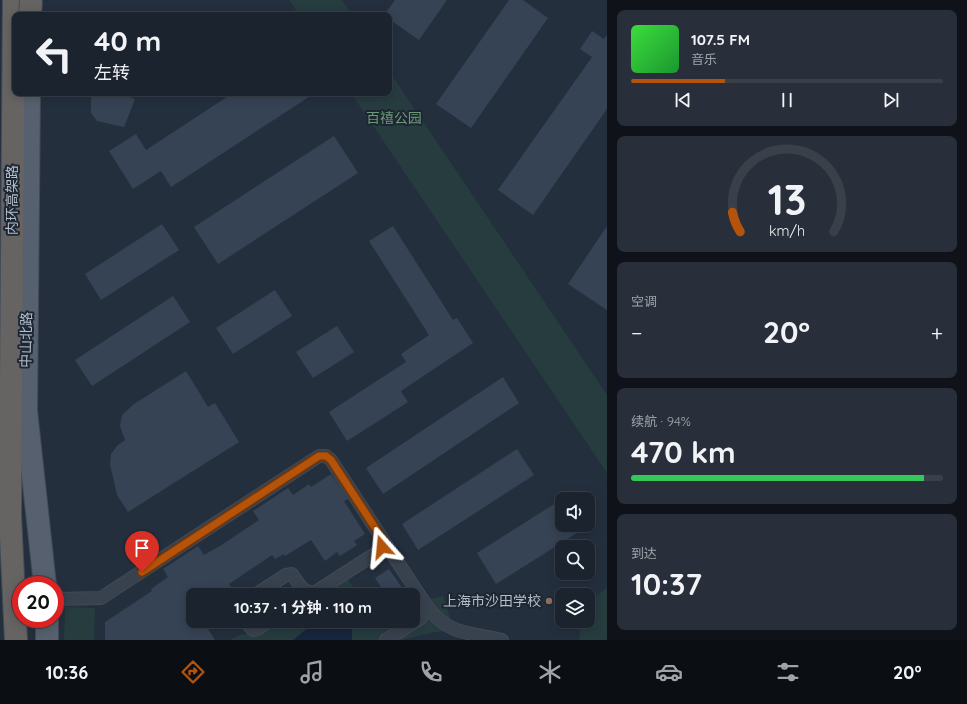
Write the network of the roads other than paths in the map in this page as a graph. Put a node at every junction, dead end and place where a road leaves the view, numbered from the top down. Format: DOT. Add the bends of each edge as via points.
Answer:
graph roads {
  1 [pos="14,0"];
  2 [pos="31,0"];
  3 [pos="14,12"];
  4 [pos="30,12"];
  5 [pos="13,96"];
  6 [pos="21,96"];
  7 [pos="29,96"];
  8 [pos="12,178"];
  9 [pos="383,540"];
  10 [pos="378,552"];
  11 [pos="391,552"];
  12 [pos="44,576"];
  13 [pos="266,588"];
  14 [pos="301,588"];
  15 [pos="322,588"];
  16 [pos="64,599"];
  17 [pos="426,605"];
  18 [pos="434,617"];
  19 [pos="421,618"];
  20 [pos="47,628"];
  21 [pos="250,628"];
  22 [pos="260,628"];
  23 [pos="16,640"];
  24 [pos="47,640"];
  25 [pos="386,640"];
  26 [pos="502,640"];
  1 -- 3 [label="highway, 内环高架路"];
  2 -- 4 [label="highway, bridge"];
  5 -- 8 [label="highway, 内环高架路"];
  6 -- 8 [label="highway"];
  7 -- 12 [label="main road, 中山北路" via="26,411"];
  8 -- 23 [label="highway, 内环高架路" via="10,515"];
  9 -- 10 [label="lane"];
  9 -- 11 [label="lane"];
  9 -- 16 [label="lane" via="331,460 326,456 319,456 101,598"];
  10 -- 11 [label="lane"];
  10 -- 15 [label="lane"];
  11 -- 17 [label="lane"];
  13 -- 14 [label="lane" via="292,574"];
  17 -- 18 [label="lane"];
  17 -- 19 [label="lane"];
  18 -- 19 [label="lane"];
  18 -- 26 [label="lane" via="459,632"];
  19 -- 25 [label="lane"];
  20 -- 24 [label="main road"];
  21 -- 22 [label="lane"];
}
